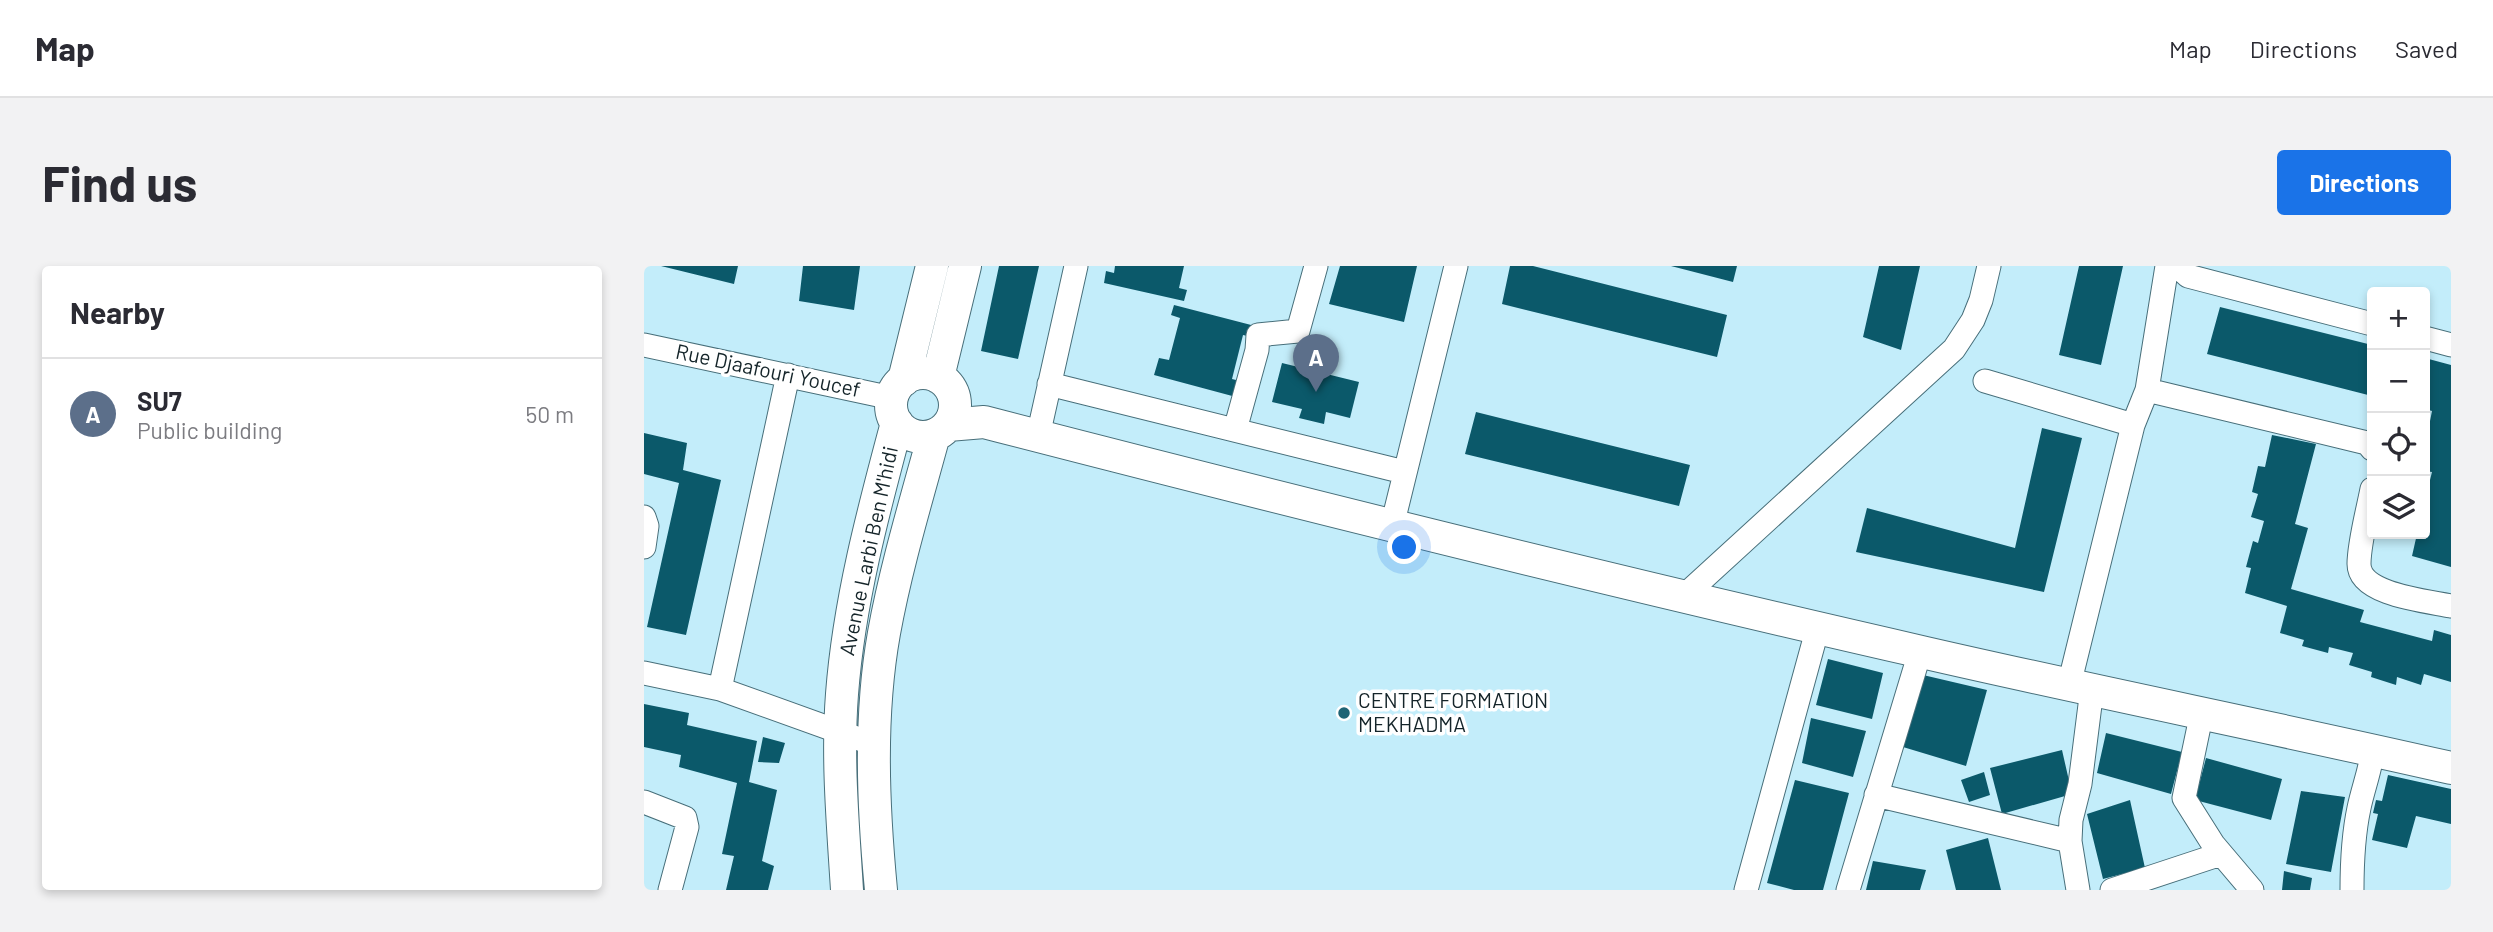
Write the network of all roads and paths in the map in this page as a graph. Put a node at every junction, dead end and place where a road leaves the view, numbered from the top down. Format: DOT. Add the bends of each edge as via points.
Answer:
graph roads {
  1 [pos="932,266"];
  2 [pos="965,266"];
  3 [pos="1076,266"];
  4 [pos="1317,266"];
  5 [pos="1456,266"];
  6 [pos="1989,266"];
  7 [pos="2167,266"];
  8 [pos="2177,266"];
  9 [pos="2367,323"];
  10 [pos="2430,339"];
  11 [pos="644,345"];
  12 [pos="2451,345"];
  13 [pos="788,375"];
  14 [pos="942,380"];
  15 [pos="1985,381"];
  16 [pos="1049,384"];
  17 [pos="2147,390"];
  18 [pos="898,400"];
  19 [pos="984,422"];
  20 [pos="2133,425"];
  21 [pos="1236,429"];
  22 [pos="941,430"];
  23 [pos="1038,436"];
  24 [pos="2367,443"];
  25 [pos="1404,472"];
  26 [pos="644,517"];
  27 [pos="2367,518"];
  28 [pos="1392,526"];
  29 [pos="644,547"];
  30 [pos="1684,596"];
  31 [pos="2451,606"];
  32 [pos="1818,627"];
  33 [pos="1920,652"];
  34 [pos="644,673"];
  35 [pos="2081,687"];
  36 [pos="720,689"];
  37 [pos="2202,712"];
  38 [pos="841,733"];
  39 [pos="876,745"];
  40 [pos="2373,750"];
  41 [pos="2451,768"];
  42 [pos="1876,795"];
  43 [pos="644,802"];
  44 [pos="2070,841"];
  45 [pos="2221,854"];
  46 [pos="670,890"];
  47 [pos="848,890"];
  48 [pos="881,890"];
  49 [pos="1746,890"];
  50 [pos="1848,890"];
  51 [pos="2078,890"];
  52 [pos="2112,890"];
  53 [pos="2252,890"];
  54 [pos="2352,890"];
  1 -- 18 [label="main road, Avenue Larbi Ben M'hidi"];
  2 -- 14 [label="main road"];
  3 -- 16 [label="street"];
  4 -- 21 [label="street" via="1298,331 1258,335"];
  5 -- 25 [label="street"];
  6 -- 30 [label="street" via="1982,300 1954,349"];
  7 -- 17 [label="street"];
  8 -- 9 [label="street" via="2188,276"];
  10 -- 12 [label="street"];
  11 -- 13 [label="street, Rue Djaafouri Youcef"];
  13 -- 18 [label="street, Rue Djaafouri Youcef"];
  13 -- 36 [label="street"];
  14 -- 18 [label="main road" via="918,373"];
  14 -- 19 [label="main road"];
  14 -- 22 [label="main road" via="955,402 954,413"];
  15 -- 20 [label="street"];
  16 -- 21 [label="street"];
  16 -- 23 [label="street"];
  17 -- 20 [label="street"];
  17 -- 24 [label="street"];
  18 -- 22 [label="main road" via="904,431 923,438"];
  18 -- 38 [label="main road, Avenue Larbi Ben M'hidi" via="853,610 841,696"];
  19 -- 22 [label="main road"];
  19 -- 23 [label="main road"];
  20 -- 35 [label="street"];
  21 -- 25 [label="street"];
  22 -- 39 [label="main road, Avenue Larbi Ben M'hidi" via="884,633"];
  23 -- 28 [label="main road"];
  25 -- 28 [label="street"];
  26 -- 29 [label="street"];
  27 -- 31 [label="street" via="2359,565 2368,584"];
  28 -- 30 [label="main road"];
  30 -- 32 [label="main road"];
  32 -- 33 [label="main road"];
  32 -- 49 [label="street"];
  33 -- 35 [label="main road"];
  33 -- 42 [label="street"];
  34 -- 36 [label="street"];
  35 -- 37 [label="main road"];
  35 -- 44 [label="street" via="2080,784"];
  36 -- 38 [label="street"];
  37 -- 40 [label="main road"];
  37 -- 45 [label="street" via="2184,798"];
  38 -- 39 [label="street"];
  38 -- 47 [label="main road, Avenue Larbi Ben M'hidi" via="839,771"];
  39 -- 48 [label="main road, Avenue Larbi Ben M'hidi"];
  40 -- 41 [label="main road"];
  40 -- 54 [label="street" via="2352,847"];
  42 -- 44 [label="street"];
  42 -- 50 [label="street"];
  43 -- 46 [label="street" via="685,818 687,827"];
  44 -- 51 [label="street"];
  45 -- 52 [label="street"];
  45 -- 53 [label="street"];
}
